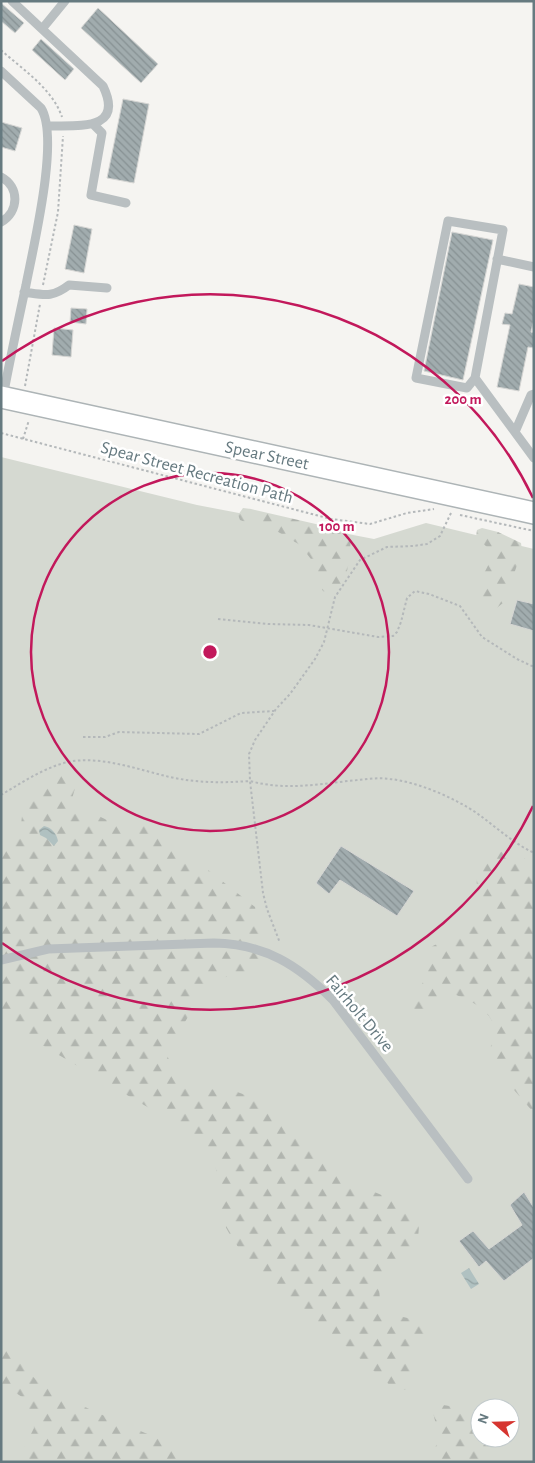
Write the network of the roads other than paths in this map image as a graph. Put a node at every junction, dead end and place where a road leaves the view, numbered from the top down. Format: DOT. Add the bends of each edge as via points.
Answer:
graph roads {
  1 [pos="12,1"];
  2 [pos="65,1"];
  3 [pos="42,29"];
  4 [pos="1,71"];
  5 [pos="93,124"];
  6 [pos="48,126"];
  7 [pos="1,176"];
  8 [pos="126,203"];
  9 [pos="1,222"];
  10 [pos="497,259"];
  11 [pos="534,267"];
  12 [pos="107,288"];
  13 [pos="24,292"];
  14 [pos="475,378"];
  15 [pos="534,394"];
  16 [pos="2,397"];
  17 [pos="514,432"];
  18 [pos="534,458"];
  19 [pos="534,513"];
  20 [pos="1,960"];
  21 [pos="468,1179"];
  1 -- 3 [label="street"];
  2 -- 3 [label="street"];
  3 -- 5 [label="street" via="103,86 109,99 108,109 104,118"];
  4 -- 6 [label="street" via="41,108"];
  5 -- 6 [label="street"];
  5 -- 8 [label="street" via="102,133 91,195"];
  6 -- 13 [label="street" via="42,206"];
  7 -- 9 [label="street" via="11,185 15,200 10,215"];
  10 -- 11 [label="street"];
  10 -- 14 [label="street"];
  10 -- 14 [label="street" via="503,230 448,221 416,378 467,388"];
  12 -- 13 [label="street" via="70,285 58,294"];
  13 -- 16 [label="street"];
  14 -- 17 [label="street"];
  15 -- 17 [label="street"];
  16 -- 19 [label="main road, Spear Street"];
  17 -- 18 [label="street"];
  20 -- 21 [label="street, Fairholt Drive" via="48,949 155,945 232,944 272,954 318,985 333,1000"];
}
